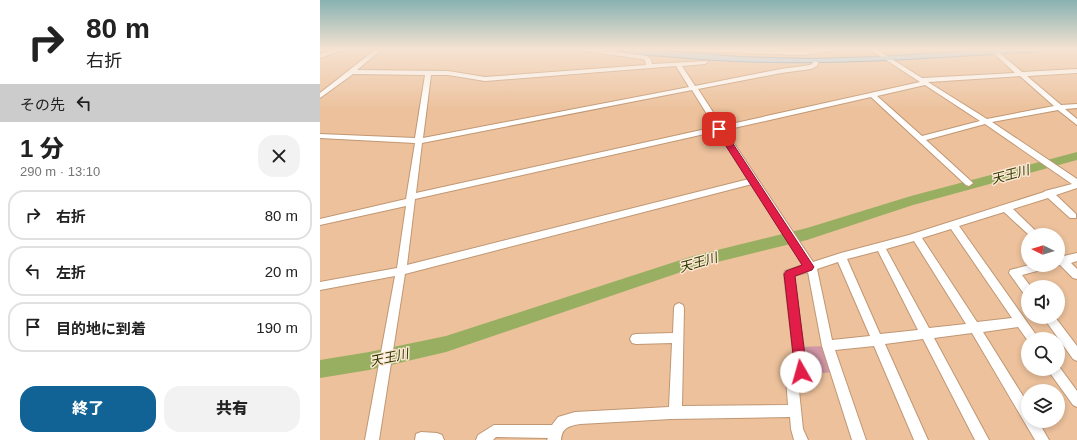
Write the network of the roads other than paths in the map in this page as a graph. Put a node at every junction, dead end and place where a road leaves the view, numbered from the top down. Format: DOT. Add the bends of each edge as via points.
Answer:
graph roads {
  1 [pos="353,70"];
  2 [pos="604,70"];
  3 [pos="611,70"];
  4 [pos="682,70"];
  5 [pos="790,70"];
  6 [pos="905,70"];
  7 [pos="1014,70"];
  8 [pos="1068,71"];
  9 [pos="1077,71"];
  10 [pos="350,72"];
  11 [pos="428,73"];
  12 [pos="1019,74"];
  13 [pos="1077,77"];
  14 [pos="924,81"];
  15 [pos="694,87"];
  16 [pos="872,95"];
  17 [pos="320,96"];
  18 [pos="1077,106"];
  19 [pos="1058,107"];
  20 [pos="987,122"];
  21 [pos="1077,123"];
  22 [pos="719,129"];
  23 [pos="320,136"];
  24 [pos="920,139"];
  25 [pos="418,141"];
  26 [pos="753,181"];
  27 [pos="969,183"];
  28 [pos="1077,184"];
  29 [pos="1048,194"];
  30 [pos="410,199"];
  31 [pos="1005,207"];
  32 [pos="1073,216"];
  33 [pos="320,222"];
  34 [pos="952,224"];
  35 [pos="1028,228"];
  36 [pos="916,236"];
  37 [pos="880,246"];
  38 [pos="841,257"];
  39 [pos="1077,257"];
  40 [pos="1065,259"];
  41 [pos="1065,265"];
  42 [pos="809,267"];
  43 [pos="401,271"];
  44 [pos="1021,271"];
  45 [pos="1077,275"];
  46 [pos="1021,282"];
  47 [pos="320,286"];
  48 [pos="679,308"];
  49 [pos="1021,322"];
  50 [pos="1053,324"];
  51 [pos="974,327"];
  52 [pos="926,334"];
  53 [pos="678,338"];
  54 [pos="636,339"];
  55 [pos="878,340"];
  56 [pos="828,346"];
  57 [pos="1077,355"];
  58 [pos="1059,376"];
  59 [pos="1077,401"];
  60 [pos="1021,404"];
  61 [pos="795,411"];
  62 [pos="675,414"];
  63 [pos="1035,428"];
  64 [pos="555,436"];
  65 [pos="421,439"];
  66 [pos="372,440"];
  67 [pos="437,440"];
  68 [pos="483,440"];
  69 [pos="801,440"];
  70 [pos="859,440"];
  71 [pos="921,440"];
  72 [pos="982,440"];
  73 [pos="1042,440"];
  1 -- 10 [label="street"];
  2 -- 3 [label="street"];
  2 -- 11 [label="street" via="484,79 461,74"];
  4 -- 15 [label="street"];
  5 -- 15 [label="street"];
  6 -- 14 [label="street"];
  7 -- 12 [label="street"];
  8 -- 9 [label="street"];
  8 -- 12 [label="street"];
  8 -- 13 [label="street"];
  10 -- 11 [label="street"];
  10 -- 17 [label="street"];
  11 -- 25 [label="street"];
  12 -- 14 [label="street"];
  12 -- 19 [label="street"];
  14 -- 16 [label="street"];
  14 -- 20 [label="street"];
  15 -- 22 [label="street"];
  15 -- 25 [label="street"];
  16 -- 22 [label="street"];
  16 -- 24 [label="street"];
  18 -- 19 [label="street"];
  19 -- 20 [label="street"];
  19 -- 21 [label="street"];
  20 -- 24 [label="street"];
  20 -- 28 [label="street"];
  22 -- 26 [label="street"];
  22 -- 30 [label="street"];
  23 -- 25 [label="street"];
  24 -- 27 [label="street"];
  25 -- 30 [label="street"];
  26 -- 42 [label="street"];
  26 -- 43 [label="street"];
  28 -- 29 [label="street"];
  29 -- 31 [label="street"];
  29 -- 32 [label="street"];
  30 -- 33 [label="street"];
  30 -- 43 [label="street"];
  31 -- 34 [label="street"];
  31 -- 35 [label="street"];
  34 -- 36 [label="street"];
  34 -- 49 [label="street"];
  36 -- 37 [label="street"];
  36 -- 51 [label="street"];
  37 -- 38 [label="street"];
  37 -- 52 [label="street"];
  38 -- 42 [label="street"];
  38 -- 55 [label="street"];
  39 -- 40 [label="street"];
  41 -- 45 [label="street"];
  42 -- 56 [label="street"];
  42 -- 61 [label="street" via="789,274 801,372 792,378"];
  43 -- 47 [label="street"];
  43 -- 66 [label="street"];
  44 -- 46 [label="street" via="1014,273"];
  48 -- 53 [label="street"];
  49 -- 51 [label="street"];
  50 -- 57 [label="street"];
  51 -- 52 [label="street"];
  51 -- 60 [label="street"];
  52 -- 55 [label="street"];
  52 -- 72 [label="street"];
  53 -- 54 [label="street"];
  53 -- 62 [label="street"];
  55 -- 56 [label="street"];
  55 -- 71 [label="street"];
  56 -- 70 [label="street"];
  58 -- 59 [label="street"];
  61 -- 62 [label="street"];
  61 -- 69 [label="street"];
  62 -- 64 [label="street" via="629,414 564,421"];
  63 -- 73 [label="street"];
  64 -- 68 [label="street" via="494,432"];
  65 -- 67 [label="street"];
}
